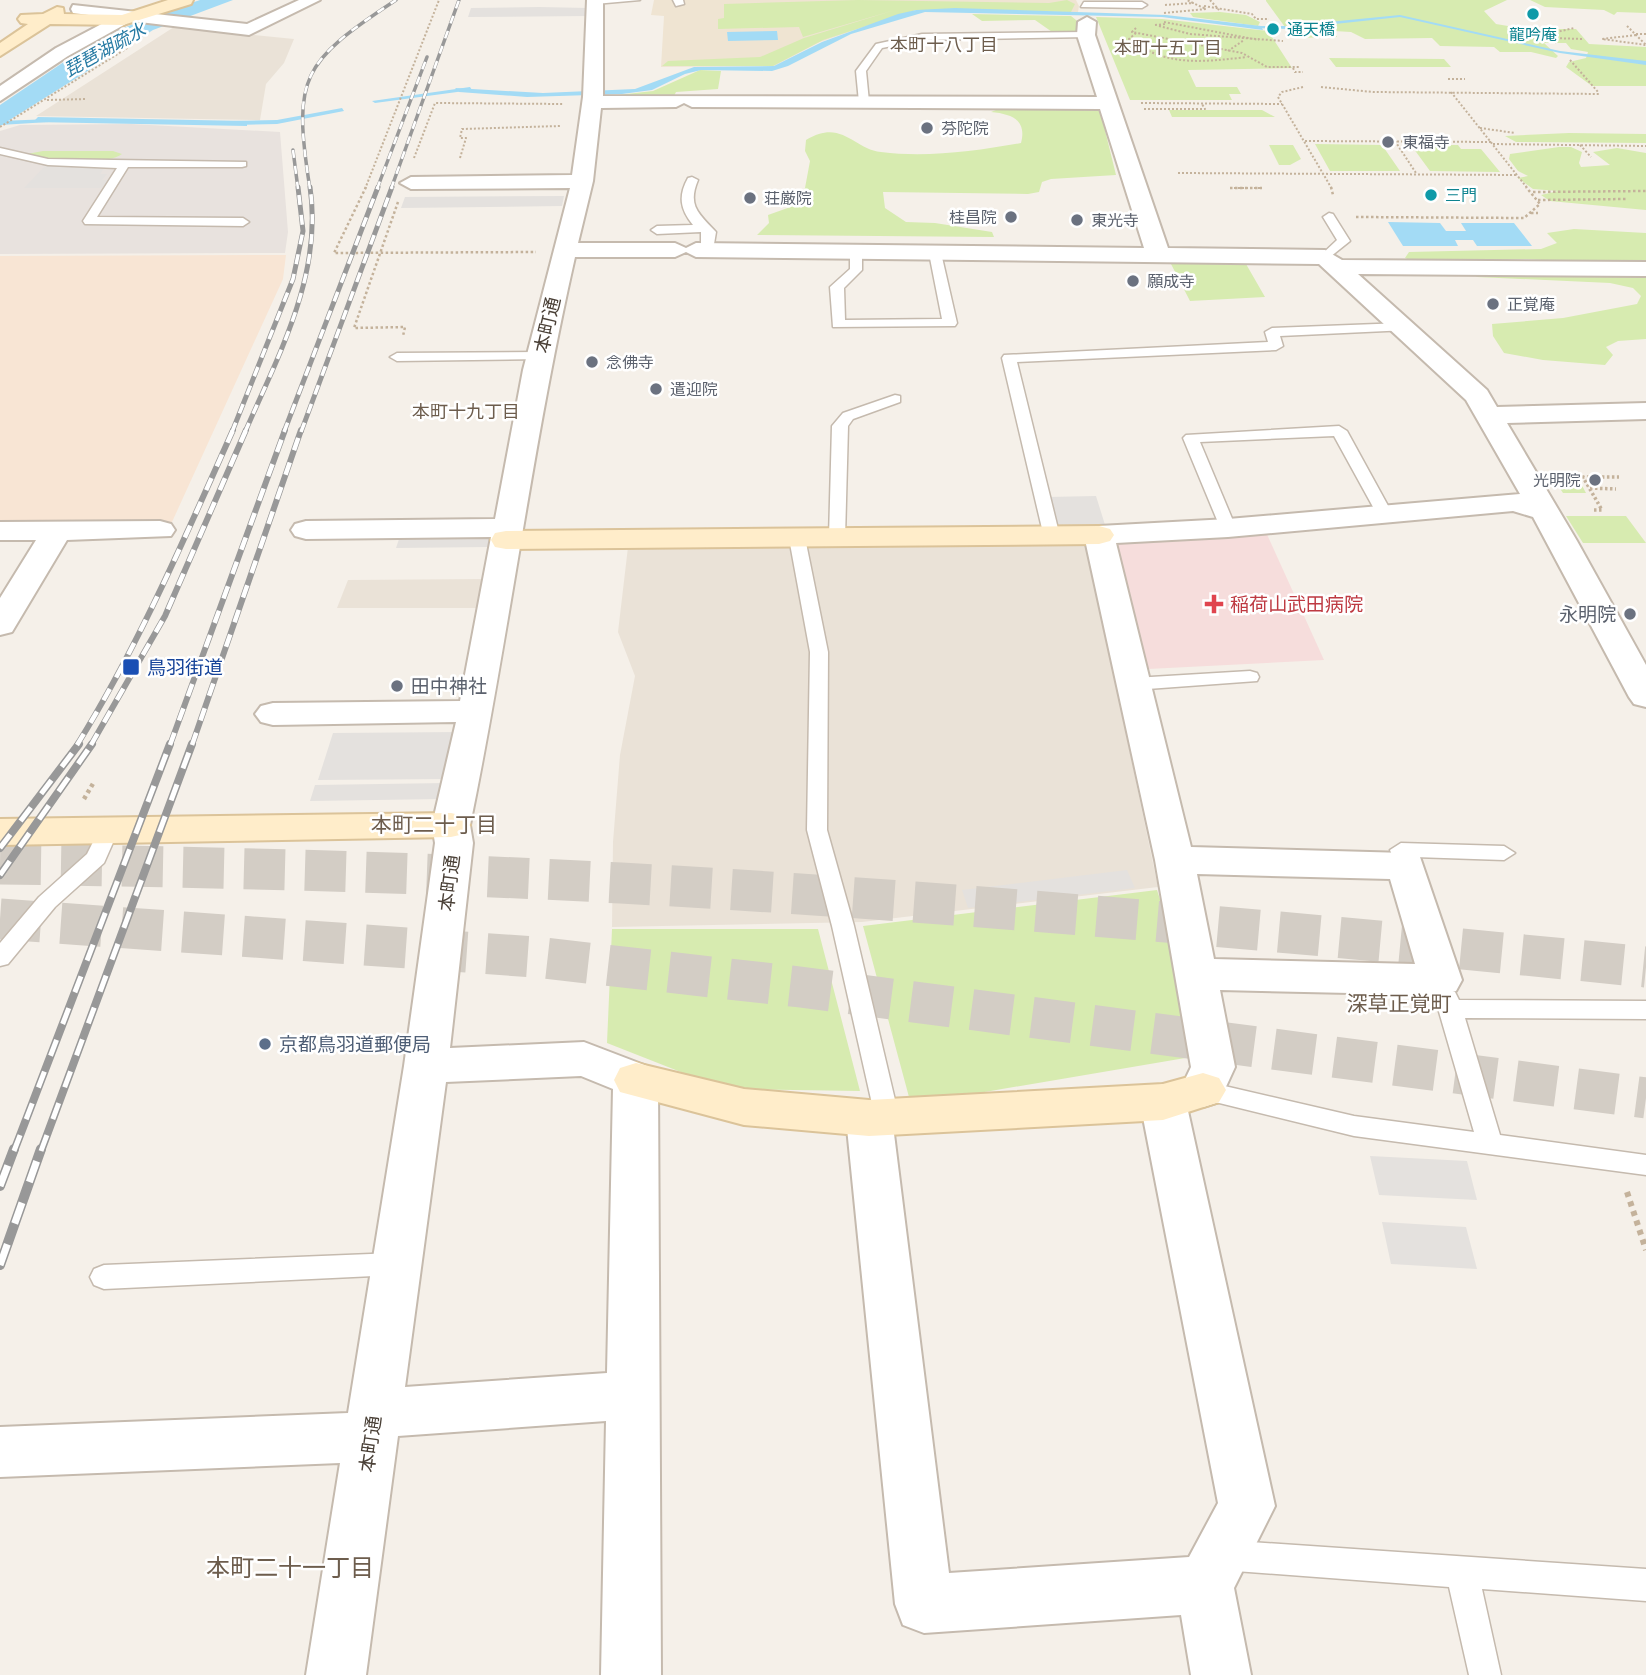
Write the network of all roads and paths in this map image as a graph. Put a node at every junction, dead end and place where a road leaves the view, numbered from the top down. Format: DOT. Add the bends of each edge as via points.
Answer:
graph roads {
  1 [pos="52,0"];
  2 [pos="72,0"];
  3 [pos="89,0"];
  4 [pos="185,0"];
  5 [pos="312,0"];
  6 [pos="439,0"];
  7 [pos="595,0"];
  8 [pos="635,0"];
  9 [pos="1210,0"];
  10 [pos="1142,5"];
  11 [pos="1219,10"];
  12 [pos="1177,12"];
  13 [pos="1085,14"];
  14 [pos="138,17"];
  15 [pos="27,19"];
  16 [pos="48,19"];
  17 [pos="1157,19"];
  18 [pos="1269,19"];
  19 [pos="189,22"];
  20 [pos="1166,24"];
  21 [pos="1626,26"];
  22 [pos="1546,28"];
  23 [pos="1574,28"];
  24 [pos="1132,30"];
  25 [pos="1136,33"];
  26 [pos="1548,34"];
  27 [pos="1646,34"];
  28 [pos="1635,35"];
  29 [pos="0,37"];
  30 [pos="1552,38"];
  31 [pos="1583,39"];
  32 [pos="1245,40"];
  33 [pos="1259,40"];
  34 [pos="1283,41"];
  35 [pos="1557,44"];
  36 [pos="1646,45"];
  37 [pos="0,51"];
  38 [pos="1227,51"];
  39 [pos="1251,57"];
  40 [pos="1570,60"];
  41 [pos="1292,67"];
  42 [pos="1300,67"];
  43 [pos="1303,72"];
  44 [pos="1448,79"];
  45 [pos="1465,79"];
  46 [pos="1303,87"];
  47 [pos="1321,87"];
  48 [pos="1451,92"];
  49 [pos="0,95"];
  50 [pos="88,99"];
  51 [pos="1244,99"];
  52 [pos="47,100"];
  53 [pos="864,102"];
  54 [pos="1110,103"];
  55 [pos="1141,103"];
  56 [pos="593,104"];
  57 [pos="1202,104"];
  58 [pos="1247,104"];
  59 [pos="1283,104"];
  60 [pos="1143,109"];
  61 [pos="0,127"];
  62 [pos="1480,128"];
  63 [pos="1515,133"];
  64 [pos="1304,141"];
  65 [pos="1395,141"];
  66 [pos="1493,143"];
  67 [pos="1580,145"];
  68 [pos="1646,146"];
  69 [pos="0,151"];
  70 [pos="1591,156"];
  71 [pos="460,158"];
  72 [pos="117,164"];
  73 [pos="242,164"];
  74 [pos="1178,173"];
  75 [pos="1324,173"];
  76 [pos="1417,174"];
  77 [pos="1518,175"];
  78 [pos="692,180"];
  79 [pos="582,181"];
  80 [pos="411,183"];
  81 [pos="1613,187"];
  82 [pos="1230,188"];
  83 [pos="1262,188"];
  84 [pos="1627,191"];
  85 [pos="1646,191"];
  86 [pos="1335,192"];
  87 [pos="1532,192"];
  88 [pos="1626,199"];
  89 [pos="1538,200"];
  90 [pos="1531,213"];
  91 [pos="1538,213"];
  92 [pos="1329,216"];
  93 [pos="243,222"];
  94 [pos="657,230"];
  95 [pos="695,245"];
  96 [pos="565,250"];
  97 [pos="856,253"];
  98 [pos="936,253"];
  99 [pos="1158,254"];
  100 [pos="1330,262"];
  101 [pos="1646,269"];
  102 [pos="1403,327"];
  103 [pos="539,356"];
  104 [pos="397,357"];
  105 [pos="895,399"];
  106 [pos="1646,411"];
  107 [pos="1488,415"];
  108 [pos="1619,477"];
  109 [pos="1590,488"];
  110 [pos="1616,489"];
  111 [pos="1594,510"];
  112 [pos="1544,511"];
  113 [pos="1384,513"];
  114 [pos="1228,527"];
  115 [pos="160,530"];
  116 [pos="306,530"];
  117 [pos="0,531"];
  118 [pos="57,531"];
  119 [pos="507,534"];
  120 [pos="1100,535"];
  121 [pos="1052,537"];
  122 [pos="797,538"];
  123 [pos="837,538"];
  124 [pos="0,625"];
  125 [pos="1250,677"];
  126 [pos="1134,684"];
  127 [pos="1646,697"];
  128 [pos="476,711"];
  129 [pos="273,713"];
  130 [pos="451,825"];
  131 [pos="108,829"];
  132 [pos="0,832"];
  133 [pos="1504,853"];
  134 [pos="1175,860"];
  135 [pos="1406,866"];
  136 [pos="0,958"];
  137 [pos="1196,974"];
  138 [pos="1445,995"];
  139 [pos="1646,1010"];
  140 [pos="426,1066"];
  141 [pos="636,1080"];
  142 [pos="1183,1096"];
  143 [pos="878,1117"];
  144 [pos="1490,1144"];
  145 [pos="1617,1161"];
  146 [pos="1646,1165"];
  147 [pos="1646,1250"];
  148 [pos="395,1264"];
  149 [pos="104,1277"];
  150 [pos="634,1395"];
  151 [pos="373,1425"];
  152 [pos="0,1452"];
  153 [pos="1213,1570"];
  154 [pos="1462,1572"];
  155 [pos="1646,1585"];
  156 [pos="336,1675"];
  157 [pos="631,1675"];
  158 [pos="1221,1675"];
  159 [pos="1485,1675"];
  1 -- 15 [label="street"];
  2 -- 16 [label="street"];
  3 -- 14 [label="street" via="79,9"];
  4 -- 14 [label="street"];
  5 -- 19 [label="street" via="249,30"];
  6 -- 96 [label="path" via="355,215 334,253"];
  7 -- 8 [label="lane"];
  7 -- 56 [label="street, 本町通"];
  9 -- 11 [label="path"];
  10 -- 13 [label="lane"];
  11 -- 12 [label="path" via="1193,3 1206,9"];
  11 -- 18 [label="path"];
  13 -- 53 [label="lane" via="879,46 861,71"];
  13 -- 54 [label="street"];
  14 -- 16 [label="street"];
  14 -- 19 [label="street"];
  14 -- 49 [label="street" via="71,47"];
  15 -- 16 [label="street"];
  15 -- 29 [label="street"];
  16 -- 37 [label="street"];
  17 -- 20 [label="path"];
  19 -- 52 [label="path" via="156,30"];
  20 -- 32 [label="path" via="1155,24 1189,34"];
  20 -- 33 [label="path"];
  21 -- 28 [label="path"];
  22 -- 26 [label="path"];
  23 -- 26 [label="path"];
  24 -- 25 [label="path"];
  25 -- 38 [label="path"];
  25 -- 39 [label="path" via="1129,39 1138,46 1185,63"];
  26 -- 30 [label="path"];
  27 -- 28 [label="path"];
  28 -- 36 [label="path"];
  28 -- 36 [label="path" via="1602,39"];
  30 -- 31 [label="path"];
  30 -- 35 [label="path"];
  32 -- 33 [label="path"];
  32 -- 38 [label="path"];
  33 -- 34 [label="path"];
  38 -- 39 [label="path"];
  39 -- 42 [label="path" via="1267,67"];
  40 -- 48 [label="path" via="1600,94"];
  41 -- 43 [label="path"];
  44 -- 45 [label="path"];
  46 -- 59 [label="path" via="1282,92 1278,97"];
  47 -- 48 [label="path"];
  48 -- 62 [label="path"];
  50 -- 52 [label="path"];
  51 -- 58 [label="path"];
  52 -- 61 [label="path"];
  53 -- 54 [label="street"];
  53 -- 56 [label="street"];
  54 -- 99 [label="street"];
  55 -- 57 [label="path"];
  56 -- 71 [label="path" via="462,129 460,138 466,138"];
  56 -- 79 [label="street, 本町通"];
  57 -- 58 [label="path"];
  57 -- 60 [label="path" via="1205,109"];
  58 -- 59 [label="path"];
  59 -- 64 [label="path"];
  62 -- 63 [label="path"];
  62 -- 66 [label="path"];
  64 -- 65 [label="path"];
  64 -- 75 [label="path"];
  65 -- 66 [label="path"];
  65 -- 76 [label="path"];
  66 -- 67 [label="path"];
  66 -- 77 [label="path"];
  67 -- 68 [label="path"];
  67 -- 70 [label="path"];
  69 -- 72 [label="lane" via="48,162"];
  72 -- 73 [label="lane"];
  72 -- 93 [label="lane" via="123,169 89,221"];
  74 -- 75 [label="path"];
  75 -- 76 [label="path"];
  75 -- 86 [label="path"];
  76 -- 77 [label="path"];
  77 -- 87 [label="path"];
  78 -- 95 [label="lane" via="686,209"];
  79 -- 80 [label="street"];
  79 -- 96 [label="street, 本町通"];
  81 -- 84 [label="path"];
  82 -- 83 [label="path"];
  84 -- 85 [label="path"];
  84 -- 87 [label="path"];
  87 -- 89 [label="path"];
  88 -- 89 [label="path"];
  89 -- 90 [label="path" via="1540,204"];
  90 -- 91 [label="path"];
  90 -- 92 [label="path" via="1524,218"];
  92 -- 100 [label="lane" via="1344,241"];
  94 -- 95 [label="lane"];
  95 -- 96 [label="street"];
  95 -- 97 [label="street"];
  96 -- 103 [label="street, 本町通"];
  97 -- 98 [label="street"];
  97 -- 98 [label="lane" via="856,270 837,287 838,324 950,323"];
  98 -- 99 [label="street"];
  99 -- 100 [label="street"];
  100 -- 101 [label="street"];
  100 -- 102 [label="street"];
  102 -- 107 [label="street" via="1476,396"];
  102 -- 121 [label="lane" via="1272,332 1276,346 1009,358"];
  103 -- 104 [label="lane"];
  103 -- 119 [label="street, 本町通"];
  105 -- 123 [label="lane" via="848,416 840,426"];
  106 -- 107 [label="street"];
  107 -- 112 [label="street"];
  108 -- 109 [label="path" via="1583,477"];
  109 -- 110 [label="path"];
  109 -- 111 [label="path" via="1602,510"];
  112 -- 113 [label="street" via="1515,502"];
  112 -- 127 [label="street"];
  113 -- 114 [label="street"];
  113 -- 114 [label="lane" via="1339,431 1191,438"];
  114 -- 120 [label="street"];
  115 -- 118 [label="street"];
  116 -- 119 [label="street"];
  117 -- 118 [label="street"];
  118 -- 124 [label="street"];
  119 -- 122 [label="street"];
  119 -- 128 [label="street, 本町通"];
  120 -- 121 [label="street"];
  120 -- 126 [label="street"];
  121 -- 123 [label="street"];
  122 -- 123 [label="street"];
  122 -- 143 [label="lane" via="819,652 817,830 844,926"];
  125 -- 126 [label="lane"];
  126 -- 134 [label="street"];
  128 -- 129 [label="street"];
  128 -- 130 [label="street, 本町通"];
  130 -- 131 [label="street"];
  130 -- 140 [label="street, 本町通" via="454,843"];
  131 -- 132 [label="street"];
  131 -- 136 [label="lane" via="96,858 47,902"];
  133 -- 135 [label="lane" via="1401,850"];
  134 -- 135 [label="street"];
  134 -- 137 [label="street"];
  135 -- 138 [label="street"];
  137 -- 138 [label="street"];
  137 -- 142 [label="street" via="1213,1067"];
  138 -- 139 [label="lane"];
  138 -- 144 [label="lane"];
  140 -- 141 [label="street" via="584,1059"];
  140 -- 148 [label="street, 本町通"];
  141 -- 143 [label="street" via="744,1107"];
  141 -- 150 [label="street"];
  142 -- 143 [label="street"];
  142 -- 144 [label="lane"];
  142 -- 153 [label="street" via="1247,1506"];
  143 -- 153 [label="street" via="925,1604"];
  144 -- 145 [label="lane"];
  145 -- 146 [label="lane"];
  145 -- 147 [label="path"];
  148 -- 149 [label="lane"];
  148 -- 151 [label="street, 本町通"];
  150 -- 151 [label="street"];
  150 -- 157 [label="street"];
  151 -- 152 [label="street"];
  151 -- 156 [label="street, 本町通"];
  153 -- 154 [label="lane"];
  153 -- 158 [label="street"];
  154 -- 155 [label="lane"];
  154 -- 159 [label="lane"];
}
